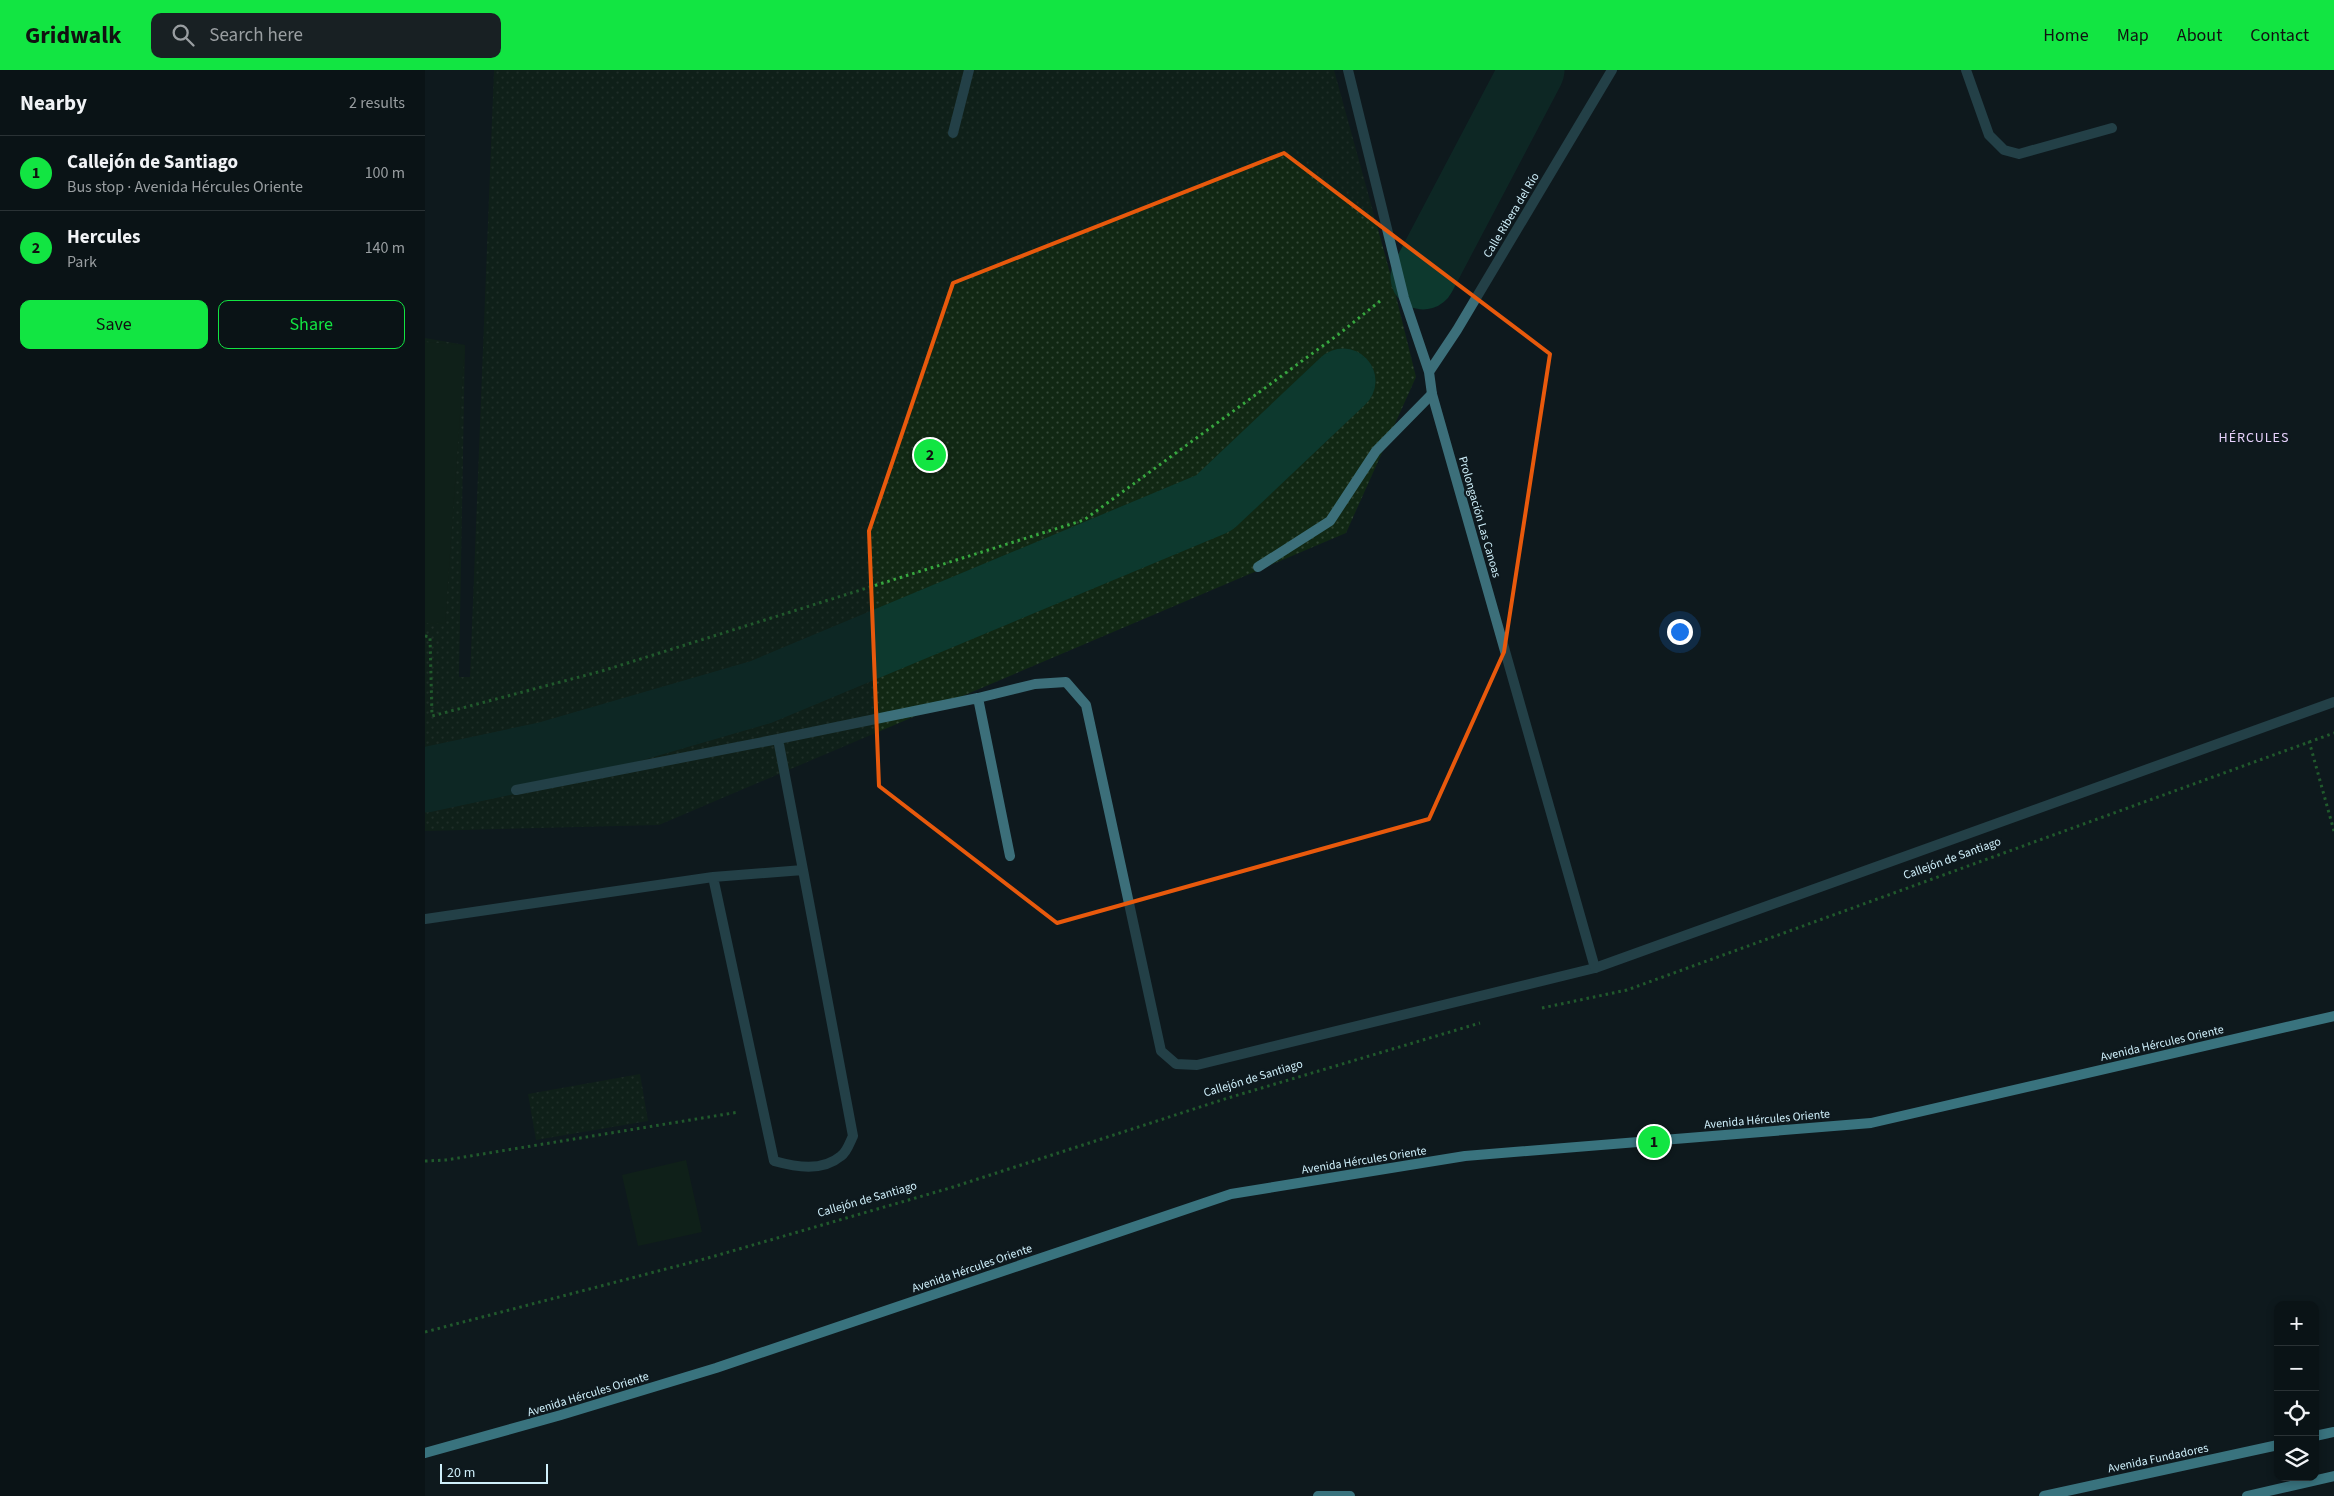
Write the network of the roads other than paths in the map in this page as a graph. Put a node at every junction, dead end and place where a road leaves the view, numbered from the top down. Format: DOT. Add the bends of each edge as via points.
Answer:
graph roads {
  1 [pos="969,70"];
  2 [pos="1348,70"];
  3 [pos="1612,70"];
  4 [pos="1966,70"];
  5 [pos="2112,128"];
  6 [pos="953,133"];
  7 [pos="1429,372"];
  8 [pos="1432,394"];
  9 [pos="1258,566"];
  10 [pos="978,698"];
  11 [pos="2334,702"];
  12 [pos="778,740"];
  13 [pos="516,790"];
  14 [pos="1010,856"];
  15 [pos="803,870"];
  16 [pos="713,876"];
  17 [pos="425,919"];
  18 [pos="1595,968"];
  19 [pos="2334,1016"];
  20 [pos="2334,1432"];
  21 [pos="2319,1435"];
  22 [pos="2274,1446"];
  23 [pos="425,1453"];
  24 [pos="2334,1476"];
  25 [pos="1318,1496"];
  26 [pos="1350,1496"];
  27 [pos="2044,1496"];
  28 [pos="2247,1496"];
  1 -- 6 [label="street"];
  2 -- 7 [label="street, Prolongación Las Canoas" via="1401,284"];
  3 -- 7 [label="street, Calle Ribera del Río"];
  4 -- 5 [label="street" via="1989,135 2004,150 2019,154"];
  7 -- 8 [label="street, Prolongación Las Canoas"];
  8 -- 9 [label="street" via="1376,451 1330,521"];
  8 -- 18 [label="street, Prolongación Las Canoas"];
  10 -- 12 [label="street"];
  10 -- 14 [label="street"];
  10 -- 18 [label="street, Callejón de Santiago" via="1035,684 1066,682 1086,705 1161,1051 1175,1064 1197,1065"];
  11 -- 18 [label="street, Callejón de Santiago"];
  12 -- 13 [label="street"];
  12 -- 15 [label="street"];
  15 -- 16 [label="street"];
  15 -- 16 [label="street" via="853,1136 843,1156 823,1166 795,1167 774,1161"];
  16 -- 17 [label="street"];
  19 -- 23 [label="street, Avenida Hércules Oriente" via="1871,1123 1465,1156 1231,1194 716,1368"];
  20 -- 21 [label="street"];
  22 -- 27 [label="street, Avenida Fundadores"];
  24 -- 28 [label="street"];
  25 -- 26 [label="street"];
}
